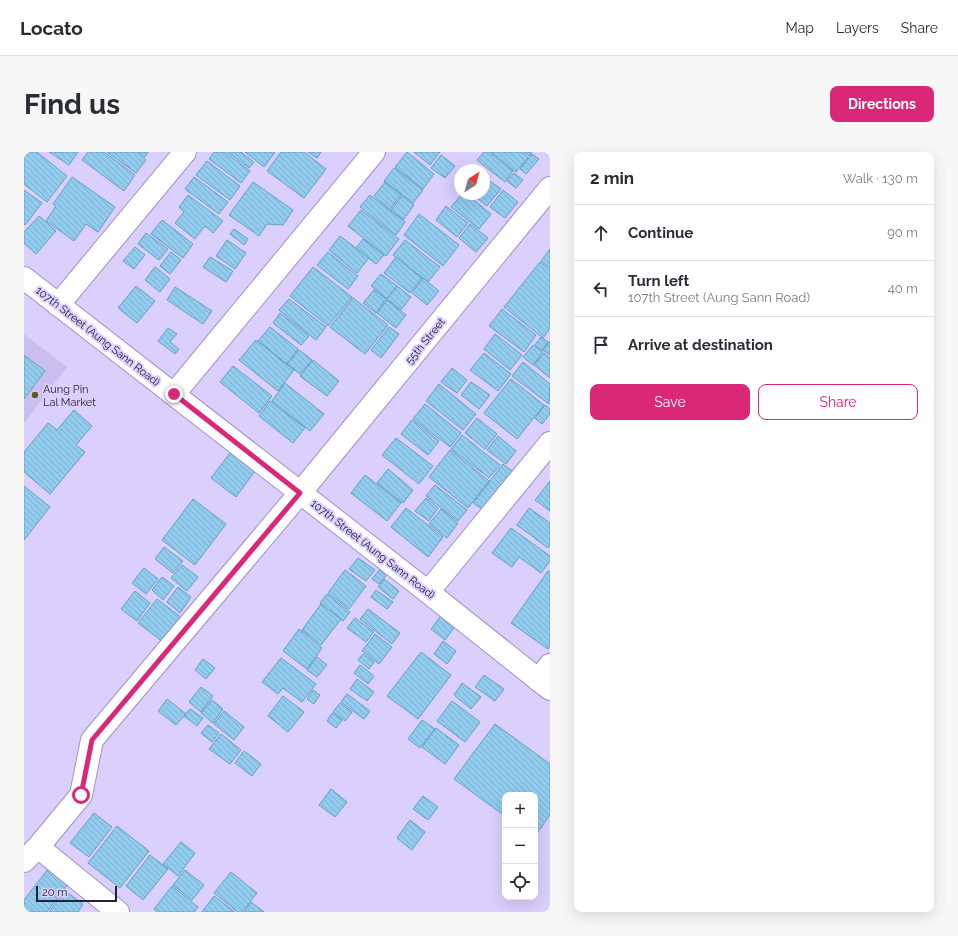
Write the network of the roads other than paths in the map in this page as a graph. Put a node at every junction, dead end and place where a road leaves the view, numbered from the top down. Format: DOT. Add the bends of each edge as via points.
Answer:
graph roads {
  1 [pos="185,152"];
  2 [pos="374,152"];
  3 [pos="550,188"];
  4 [pos="24,278"];
  5 [pos="58,305"];
  6 [pos="174,394"];
  7 [pos="550,443"];
  8 [pos="300,493"];
  9 [pos="428,592"];
  10 [pos="546,678"];
  11 [pos="31,854"];
  12 [pos="118,912"];
  1 -- 5 [label="street"];
  2 -- 6 [label="street"];
  3 -- 8 [label="street, 55th Street"];
  4 -- 5 [label="street, 107th Street (Aung Sann Road)"];
  5 -- 6 [label="street, 107th Street (Aung Sann Road)"];
  6 -- 8 [label="street, 107th Street (Aung Sann Road)"];
  7 -- 9 [label="street"];
  8 -- 9 [label="street, 107th Street (Aung Sann Road)"];
  8 -- 11 [label="street, 55th Street" via="92,740 81,795"];
  9 -- 10 [label="street, 107th Street (Aung Sann Road)"];
  11 -- 12 [label="street"];
}
